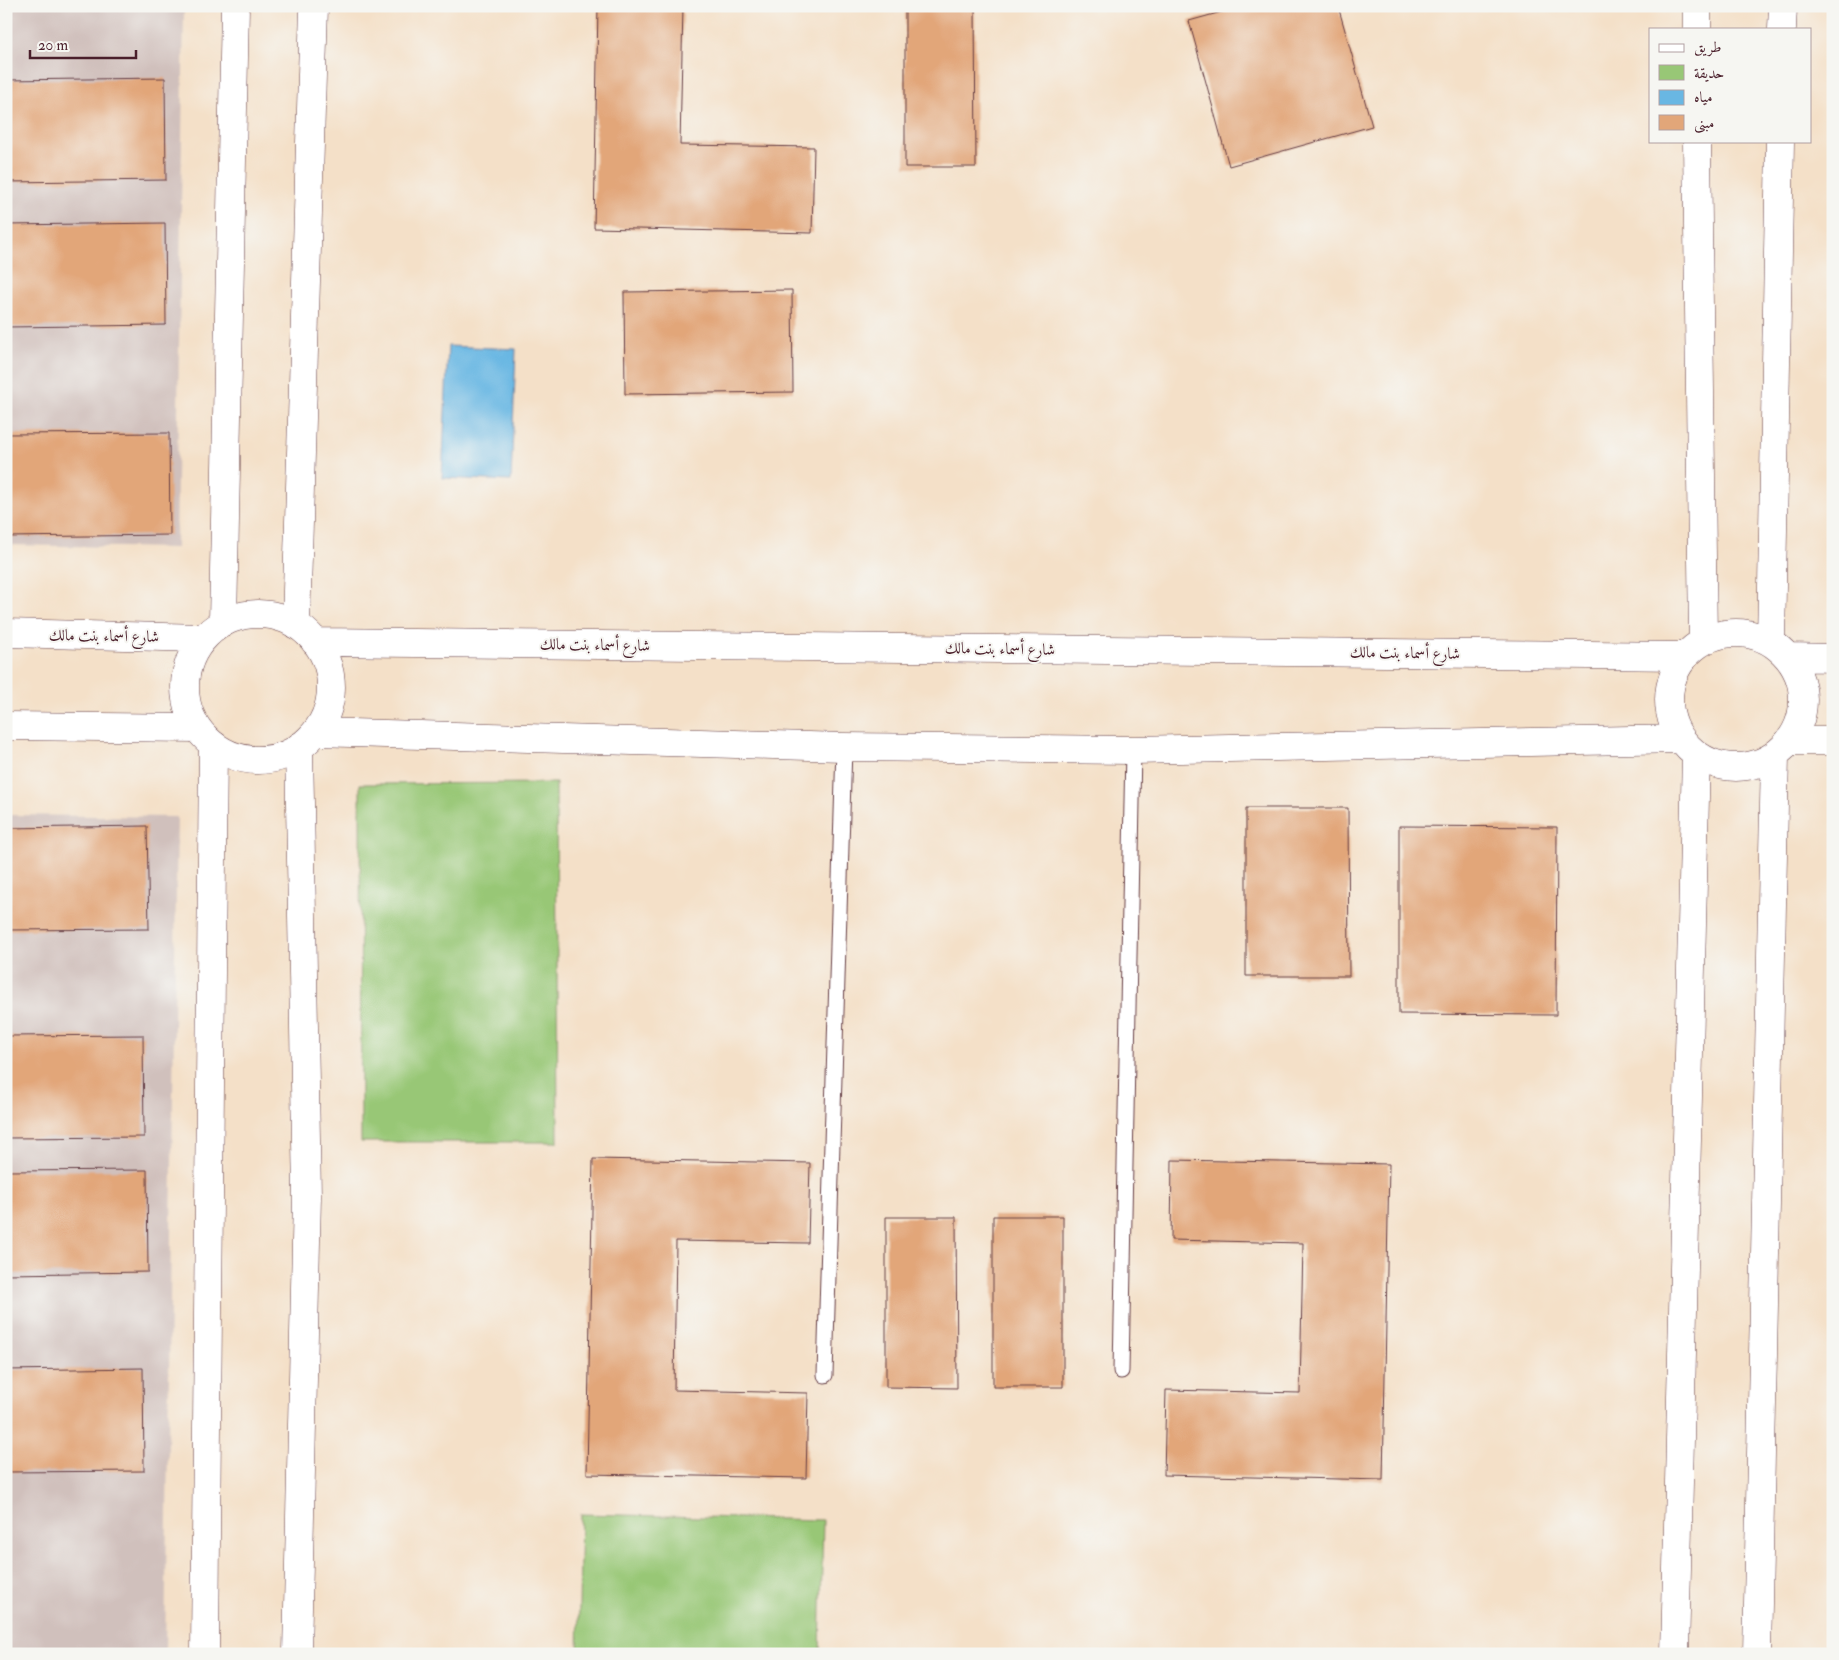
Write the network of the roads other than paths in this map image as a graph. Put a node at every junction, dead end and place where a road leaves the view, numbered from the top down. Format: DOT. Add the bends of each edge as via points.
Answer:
graph roads {
  1 [pos="235,6"];
  2 [pos="314,6"];
  3 [pos="1697,6"];
  4 [pos="1783,6"];
  5 [pos="1697,28"];
  6 [pos="1782,28"];
  7 [pos="1697,142"];
  8 [pos="1780,142"];
  9 [pos="213,630"];
  10 [pos="6,633"];
  11 [pos="306,633"];
  12 [pos="1694,648"];
  13 [pos="1780,650"];
  14 [pos="1833,658"];
  15 [pos="6,726"];
  16 [pos="205,736"];
  17 [pos="308,740"];
  18 [pos="1833,741"];
  19 [pos="1688,746"];
  20 [pos="844,747"];
  21 [pos="1783,748"];
  22 [pos="1133,750"];
  23 [pos="1120,1371"];
  24 [pos="825,1375"];
  25 [pos="205,1654"];
  26 [pos="297,1654"];
  27 [pos="1675,1654"];
  28 [pos="1757,1654"];
  1 -- 9 [label="street"];
  2 -- 11 [label="street"];
  3 -- 5 [label="street"];
  4 -- 6 [label="street"];
  7 -- 12 [label="street"];
  8 -- 13 [label="street"];
  9 -- 10 [label="street, شارع أسماء بنت مالك"];
  9 -- 11 [label="street" via="247,615 273,615"];
  9 -- 16 [label="street" via="189,660 185,685 187,708"];
  11 -- 12 [label="street, شارع أسماء بنت مالك"];
  11 -- 17 [label="street" via="327,664 331,690 327,712"];
  12 -- 13 [label="street" via="1725,634 1749,634"];
  12 -- 19 [label="street" via="1673,676 1669,699 1672,720"];
  13 -- 14 [label="street"];
  13 -- 21 [label="street" via="1800,678 1804,701 1801,722"];
  15 -- 16 [label="street"];
  16 -- 17 [label="street" via="233,756 256,760 278,757"];
  16 -- 25 [label="street"];
  17 -- 20 [label="street"];
  17 -- 26 [label="street" via="307,1196"];
  18 -- 21 [label="street"];
  19 -- 21 [label="street" via="1714,764 1736,767 1756,764"];
  19 -- 22 [label="street"];
  19 -- 27 [label="street"];
  20 -- 22 [label="street"];
  20 -- 24 [label="lane"];
  21 -- 28 [label="street"];
  22 -- 23 [label="lane"];
}
